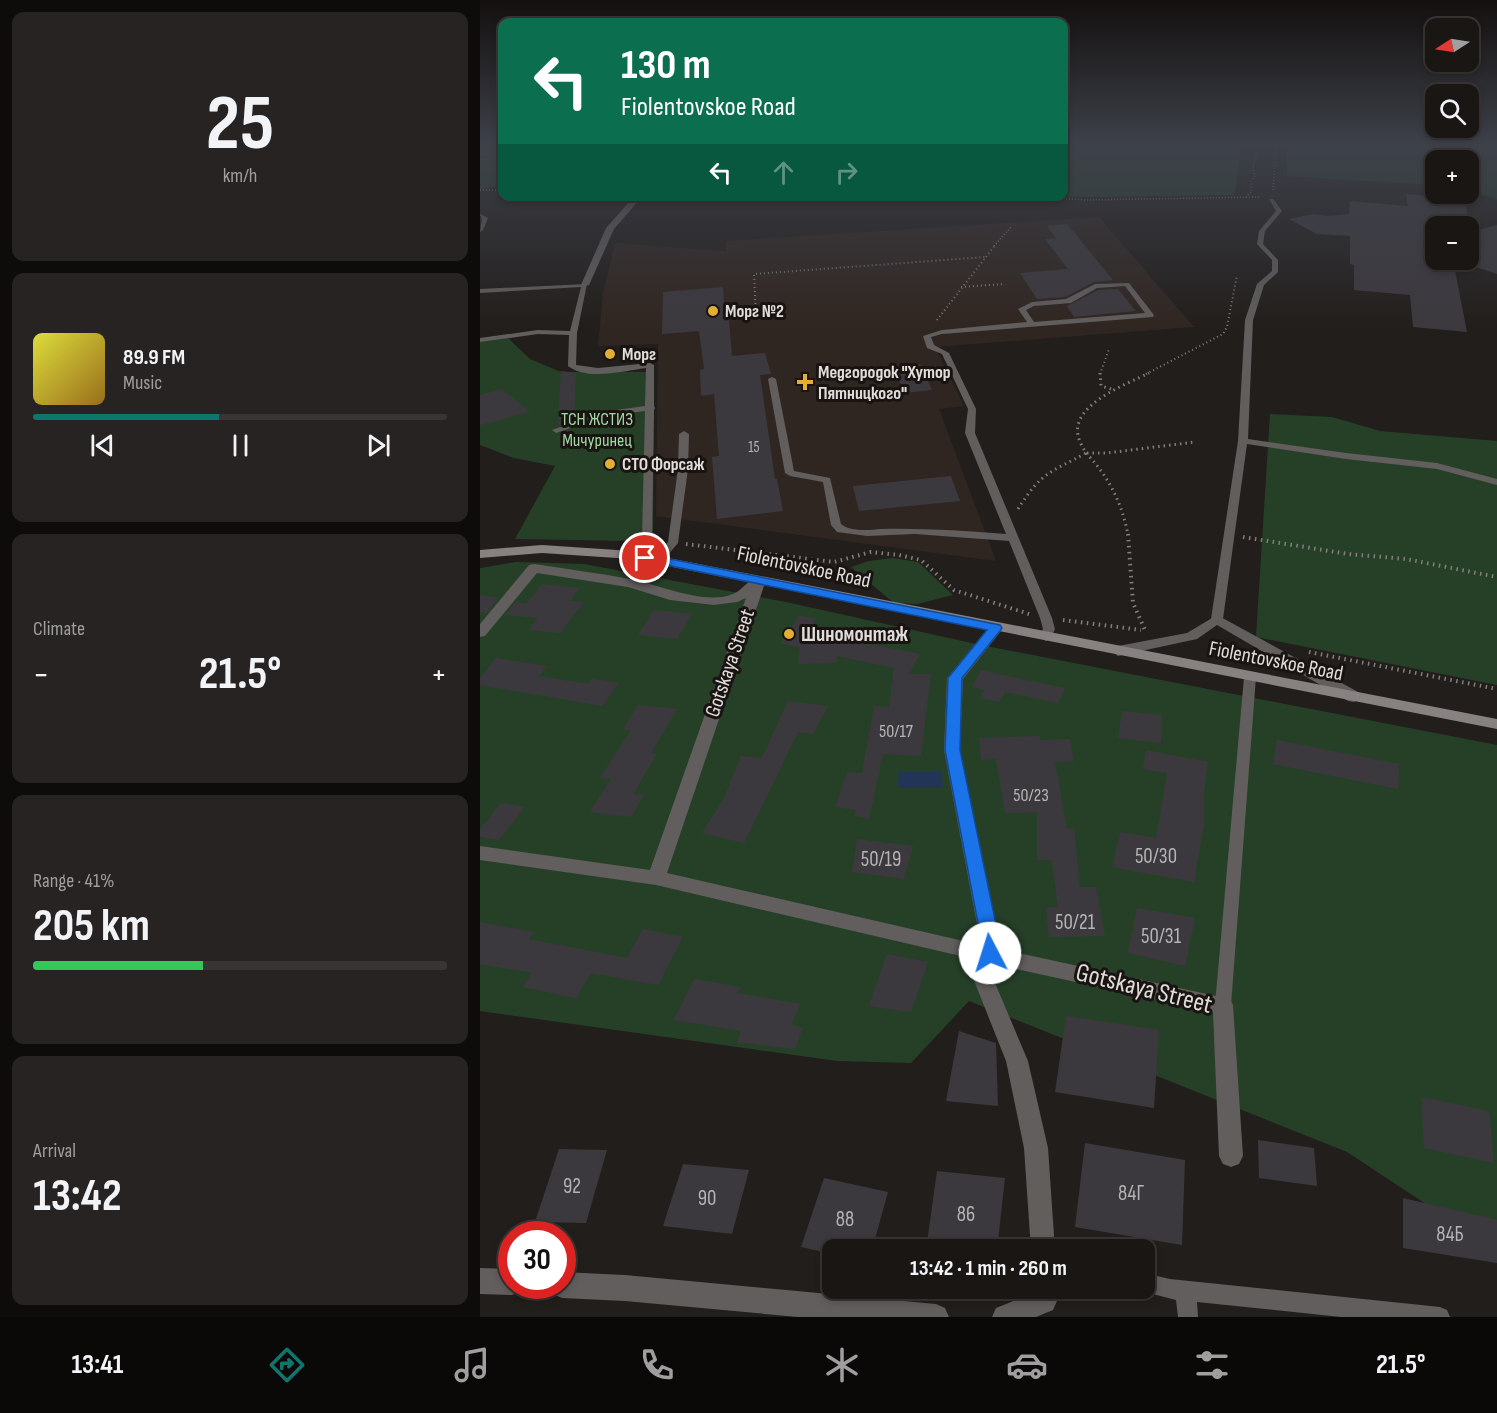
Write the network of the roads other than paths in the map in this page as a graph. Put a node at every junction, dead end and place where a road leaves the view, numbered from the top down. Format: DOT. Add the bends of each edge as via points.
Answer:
graph roads {
  1 [pos="628,205"];
  2 [pos="1275,205"];
  3 [pos="480,216"];
  4 [pos="480,230"];
  5 [pos="585,285"];
  6 [pos="480,291"];
  7 [pos="1032,324"];
  8 [pos="573,333"];
  9 [pos="480,339"];
  10 [pos="772,379"];
  11 [pos="651,408"];
  12 [pos="556,430"];
  13 [pos="684,434"];
  14 [pos="1243,441"];
  15 [pos="1497,482"];
  16 [pos="1013,538"];
  17 [pos="480,554"];
  18 [pos="632,555"];
  19 [pos="658,560"];
  20 [pos="759,580"];
  21 [pos="1217,620"];
  22 [pos="996,628"];
  23 [pos="480,633"];
  24 [pos="1046,637"];
  25 [pos="1118,651"];
  26 [pos="1250,677"];
  27 [pos="1354,698"];
  28 [pos="1497,724"];
  29 [pos="480,853"];
  30 [pos="656,878"];
  31 [pos="990,953"];
  32 [pos="1223,1005"];
  33 [pos="1231,1156"];
  34 [pos="1042,1239"];
  35 [pos="480,1281"];
  36 [pos="498,1282"];
  37 [pos="1155,1285"];
  38 [pos="576,1286"];
  39 [pos="1185,1290"];
  40 [pos="1044,1299"];
  41 [pos="936,1317"];
  42 [pos="1005,1317"];
  43 [pos="1188,1317"];
  44 [pos="1440,1317"];
  1 -- 5 [label="street" via="610,228"];
  2 -- 14 [label="lane" via="1279,211 1262,231 1260,244 1275,260 1275,272 1261,284 1249,320"];
  3 -- 4 [label="lane" via="485,218"];
  5 -- 6 [label="lane"];
  5 -- 8 [label="lane"];
  7 -- 7 [label="lane" via="1126,317 1150,315 1132,288 1112,284 1095,286 1068,301 1032,304 1022,309"];
  7 -- 16 [label="lane" via="927,336 930,346 945,353 972,409 970,433"];
  8 -- 9 [label="lane" via="538,332"];
  8 -- 11 [label="lane" via="575,369 650,365"];
  10 -- 16 [label="lane" via="790,473 827,480 836,525 841,530"];
  11 -- 12 [label="lane" via="604,414"];
  11 -- 18 [label="lane" via="647,541"];
  13 -- 19 [label="lane" via="673,543"];
  14 -- 15 [label="lane" via="1437,466"];
  14 -- 21 [label="lane"];
  16 -- 24 [label="lane" via="1046,618"];
  17 -- 18 [label="main road, Fiolentovskoe Road" via="542,549"];
  18 -- 19 [label="main road, Fiolentovskoe Road"];
  19 -- 20 [label="main road, Fiolentovskoe Road"];
  20 -- 22 [label="main road, Fiolentovskoe Road"];
  20 -- 23 [label="street, Gotskaya Street" via="737,598 714,601 670,596 630,583 534,568"];
  20 -- 30 [label="street, Gotskaya Street"];
  21 -- 25 [label="street, Fiolentovskoe Road" via="1192,636"];
  21 -- 27 [label="street, Fiolentovskoe Road"];
  22 -- 24 [label="main road, Fiolentovskoe Road"];
  22 -- 31 [label="street" via="955,678 952,750"];
  24 -- 25 [label="main road, Fiolentovskoe Road"];
  25 -- 26 [label="main road, Fiolentovskoe Road"];
  26 -- 27 [label="main road, Fiolentovskoe Road"];
  26 -- 32 [label="lane"];
  27 -- 28 [label="main road, Fiolentovskoe Road"];
  29 -- 30 [label="street, Gotskaya Street"];
  30 -- 31 [label="street, Gotskaya Street"];
  31 -- 32 [label="street, Gotskaya Street"];
  31 -- 34 [label="street" via="985,983 1017,1061 1036,1148"];
  32 -- 33 [label="street, Gotskaya Street"];
  35 -- 36 [label="street"];
  37 -- 39 [label="lane"];
  38 -- 41 [label="street"];
  39 -- 43 [label="lane"];
  39 -- 44 [label="lane"];
  40 -- 42 [label="street"];
}
